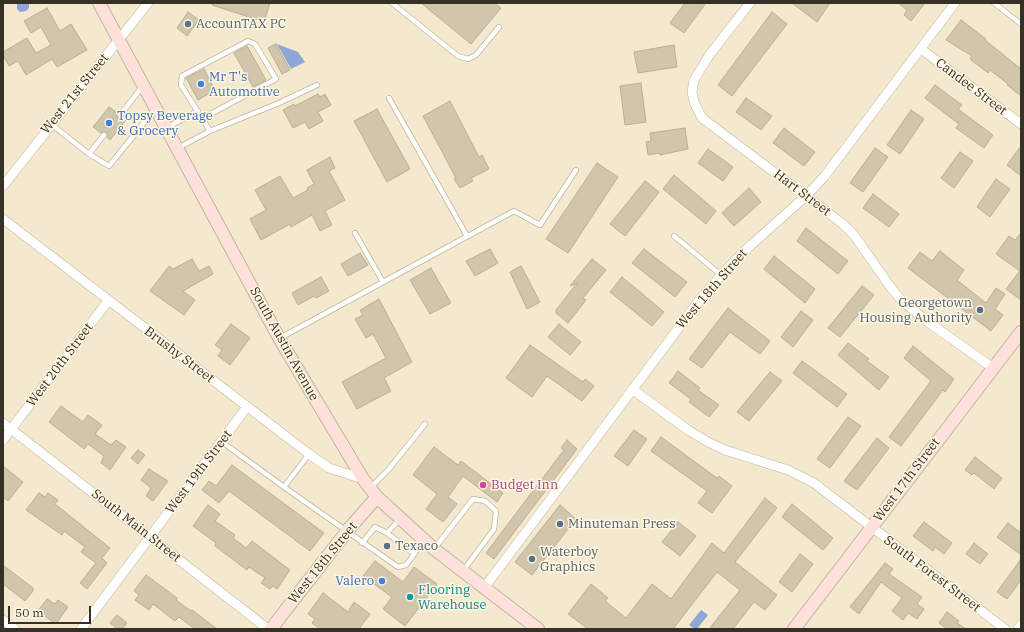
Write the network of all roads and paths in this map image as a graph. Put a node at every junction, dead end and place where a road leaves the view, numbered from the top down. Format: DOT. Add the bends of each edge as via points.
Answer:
graph roads {
  1 [pos="99,3"];
  2 [pos="148,3"];
  3 [pos="392,3"];
  4 [pos="750,3"];
  5 [pos="954,3"];
  6 [pos="994,3"];
  7 [pos="1021,24"];
  8 [pos="499,27"];
  9 [pos="119,41"];
  10 [pos="921,49"];
  11 [pos="143,85"];
  12 [pos="317,85"];
  13 [pos="389,98"];
  14 [pos="155,108"];
  15 [pos="198,111"];
  16 [pos="120,115"];
  17 [pos="203,118"];
  18 [pos="51,124"];
  19 [pos="1021,124"];
  20 [pos="166,128"];
  21 [pos="210,131"];
  22 [pos="104,135"];
  23 [pos="176,149"];
  24 [pos="89,154"];
  25 [pos="576,170"];
  26 [pos="3,186"];
  27 [pos="806,196"];
  28 [pos="3,219"];
  29 [pos="355,233"];
  30 [pos="468,236"];
  31 [pos="674,236"];
  32 [pos="721,275"];
  33 [pos="383,282"];
  34 [pos="108,301"];
  35 [pos="1021,332"];
  36 [pos="279,338"];
  37 [pos="993,368"];
  38 [pos="632,389"];
  39 [pos="248,407"];
  40 [pos="3,423"];
  41 [pos="425,424"];
  42 [pos="11,430"];
  43 [pos="3,440"];
  44 [pos="222,442"];
  45 [pos="309,454"];
  46 [pos="284,487"];
  47 [pos="370,488"];
  48 [pos="400,519"];
  49 [pos="871,527"];
  50 [pos="347,531"];
  51 [pos="387,533"];
  52 [pos="150,538"];
  53 [pos="424,540"];
  54 [pos="362,543"];
  55 [pos="434,549"];
  56 [pos="414,554"];
  57 [pos="463,572"];
  58 [pos="484,588"];
  59 [pos="3,620"];
  60 [pos="1021,625"];
  61 [pos="15,629"];
  62 [pos="81,629"];
  63 [pos="269,629"];
  64 [pos="538,629"];
  65 [pos="794,629"];
  66 [pos="1005,629"];
  67 [pos="1018,629"];
  1 -- 9 [label="main road, South Austin Avenue"];
  2 -- 9 [label="street, West 21st Street"];
  3 -- 8 [label="lane" via="458,56 468,59 476,55"];
  4 -- 27 [label="street, Hart Street" via="710,54 694,80 694,102 702,118"];
  5 -- 10 [label="street, West 18th Street"];
  6 -- 7 [label="lane"];
  9 -- 11 [label="main road, South Austin Avenue"];
  9 -- 18 [label="street, West 21st Street"];
  10 -- 19 [label="street, Candee Street"];
  10 -- 27 [label="street, West 18th Street" via="824,177"];
  11 -- 14 [label="main road, South Austin Avenue"];
  11 -- 16 [label="lane"];
  12 -- 21 [label="lane" via="279,104"];
  13 -- 30 [label="lane"];
  14 -- 20 [label="main road, South Austin Avenue"];
  14 -- 24 [label="lane" via="109,166"];
  15 -- 17 [label="lane"];
  15 -- 17 [label="lane" via="181,85 182,76 248,41 255,44 276,79"];
  15 -- 20 [label="lane"];
  17 -- 21 [label="lane"];
  18 -- 24 [label="lane"];
  18 -- 26 [label="street, West 21st Street"];
  20 -- 23 [label="main road, South Austin Avenue"];
  21 -- 23 [label="lane"];
  22 -- 24 [label="lane"];
  23 -- 36 [label="main road, South Austin Avenue"];
  25 -- 30 [label="lane" via="540,225 514,211"];
  27 -- 32 [label="street, West 18th Street"];
  27 -- 37 [label="street, Hart Street" via="854,235 902,300 928,322"];
  28 -- 34 [label="street, Brushy Street"];
  29 -- 33 [label="lane"];
  30 -- 33 [label="lane"];
  31 -- 32 [label="lane"];
  32 -- 38 [label="street, West 18th Street"];
  33 -- 36 [label="lane"];
  34 -- 39 [label="street, Brushy Street"];
  34 -- 42 [label="street, West 20th Street"];
  35 -- 37 [label="main road, West 17th Street"];
  36 -- 47 [label="main road, South Austin Avenue"];
  37 -- 49 [label="main road, West 17th Street"];
  38 -- 49 [label="street, South Forest Street" via="708,442 788,470 814,483"];
  38 -- 58 [label="street, West 18th Street"];
  39 -- 44 [label="street, West 19th Street"];
  39 -- 45 [label="street, Brushy Street"];
  40 -- 42 [label="street, South Main Street"];
  41 -- 47 [label="lane" via="389,469"];
  42 -- 43 [label="street, West 20th Street"];
  42 -- 52 [label="street, South Main Street"];
  44 -- 46 [label="lane"];
  44 -- 52 [label="street, West 19th Street"];
  45 -- 46 [label="lane"];
  45 -- 47 [label="street, Brushy Street" via="329,468"];
  46 -- 50 [label="lane"];
  47 -- 48 [label="main road, South Austin Avenue"];
  47 -- 50 [label="main road, West 18th Street"];
  48 -- 51 [label="lane"];
  48 -- 53 [label="main road, South Austin Avenue"];
  49 -- 65 [label="main road, West 17th Street"];
  49 -- 66 [label="street, South Forest Street"];
  50 -- 54 [label="lane"];
  50 -- 63 [label="main road, West 18th Street"];
  51 -- 54 [label="lane" via="378,526 375,527"];
  51 -- 56 [label="lane"];
  52 -- 62 [label="street, West 19th Street"];
  52 -- 63 [label="street, South Main Street"];
  53 -- 55 [label="main road, South Austin Avenue"];
  53 -- 56 [label="lane"];
  54 -- 56 [label="lane" via="398,567 406,564"];
  55 -- 57 [label="main road, South Austin Avenue"];
  55 -- 57 [label="lane" via="473,499 485,501 496,511 494,529"];
  57 -- 58 [label="main road, South Austin Avenue"];
  58 -- 64 [label="main road, South Austin Avenue"];
  59 -- 61 [label="street"];
  60 -- 67 [label="street"];
}
